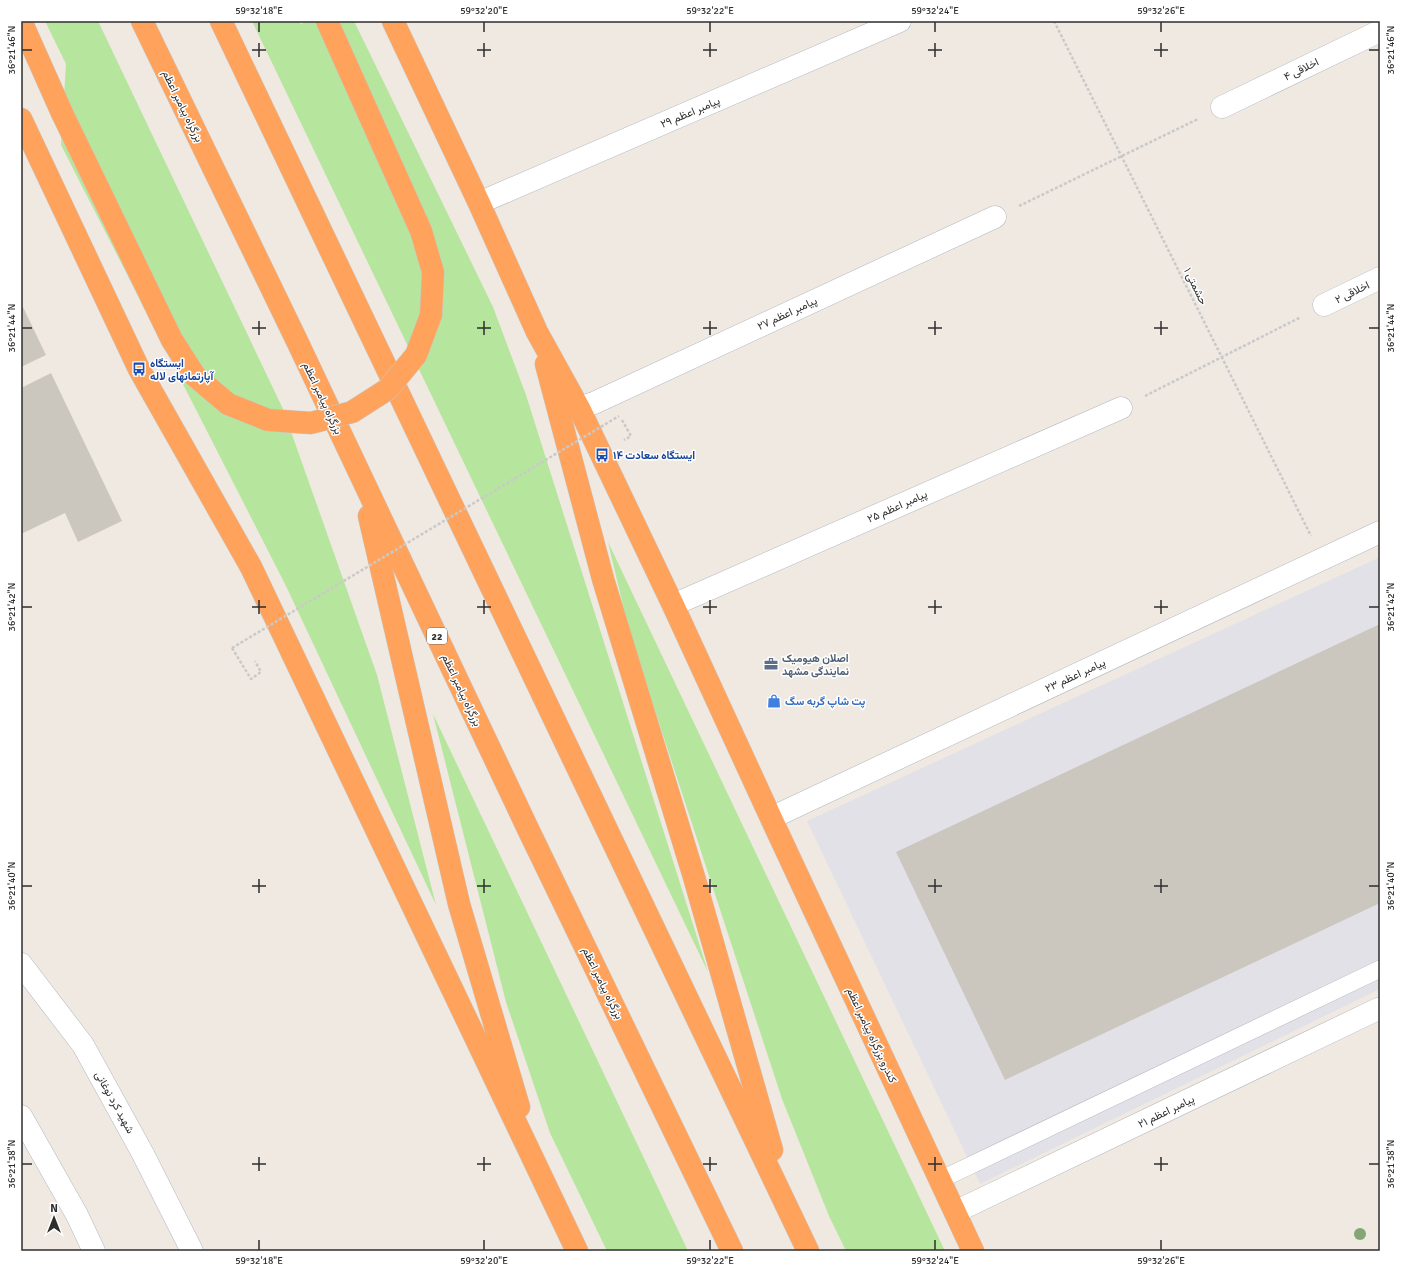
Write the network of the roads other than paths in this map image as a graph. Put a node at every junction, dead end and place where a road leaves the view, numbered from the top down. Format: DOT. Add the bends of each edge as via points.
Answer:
graph roads {
  1 [pos="21,21"];
  2 [pos="142,21"];
  3 [pos="221,21"];
  4 [pos="327,21"];
  5 [pos="393,21"];
  6 [pos="900,21"];
  7 [pos="1380,31"];
  8 [pos="1222,107"];
  9 [pos="21,119"];
  10 [pos="479,203"];
  11 [pos="995,218"];
  12 [pos="1380,278"];
  13 [pos="1324,305"];
  14 [pos="537,332"];
  15 [pos="579,408"];
  16 [pos="1121,408"];
  17 [pos="360,474"];
  18 [pos="1380,532"];
  19 [pos="673,605"];
  20 [pos="771,818"];
  21 [pos="21,964"];
  22 [pos="1380,969"];
  23 [pos="1378,1010"];
  24 [pos="21,1116"];
  25 [pos="539,1174"];
  26 [pos="940,1180"];
  27 [pos="789,1210"];
  28 [pos="955,1212"];
  29 [pos="94,1251"];
  30 [pos="192,1251"];
  31 [pos="577,1251"];
  32 [pos="732,1251"];
  33 [pos="808,1251"];
  34 [pos="973,1251"];
  1 -- 4 [label="highway, bridge" via="62,113 172,340 195,376 228,404 268,420 311,423 352,412 388,388 416,355 431,315 433,272 421,231"];
  2 -- 17 [label="highway, بزرگراه پیامبر اعظم / 22"];
  3 -- 27 [label="highway"];
  5 -- 10 [label="highway"];
  6 -- 10 [label="street, پیامبر اعظم ۲۹"];
  7 -- 8 [label="street, اخلاقی ۴"];
  9 -- 25 [label="highway" via="139,370 251,567"];
  10 -- 14 [label="highway"];
  11 -- 15 [label="street, پیامبر اعظم ۲۷"];
  12 -- 13 [label="street, اخلاقی ۲"];
  14 -- 15 [label="highway, کندرو بزرگراه پیامبر اعظم"];
  14 -- 27 [label="highway" via="603,579 694,877"];
  15 -- 19 [label="highway, کندرو بزرگراه پیامبر اعظم"];
  16 -- 19 [label="street, پیامبر اعظم ۲۵"];
  17 -- 25 [label="highway" via="459,904"];
  17 -- 32 [label="highway, بزرگراه پیامبر اعظم / 22"];
  18 -- 20 [label="street, پیامبر اعظم ۲۳"];
  19 -- 20 [label="highway, کندرو بزرگراه پیامبر اعظم"];
  20 -- 26 [label="highway, کندرو بزرگراه پیامبر اعظم"];
  21 -- 30 [label="street, شهید کرد نوغانی" via="83,1045 143,1154"];
  22 -- 26 [label="lane"];
  23 -- 28 [label="street, پیامبر اعظم ۲۱"];
  24 -- 29 [label="street" via="77,1215"];
  25 -- 31 [label="highway"];
  26 -- 28 [label="highway, کندرو بزرگراه پیامبر اعظم"];
  27 -- 33 [label="highway"];
  28 -- 34 [label="highway, کندرو بزرگراه پیامبر اعظم"];
}
